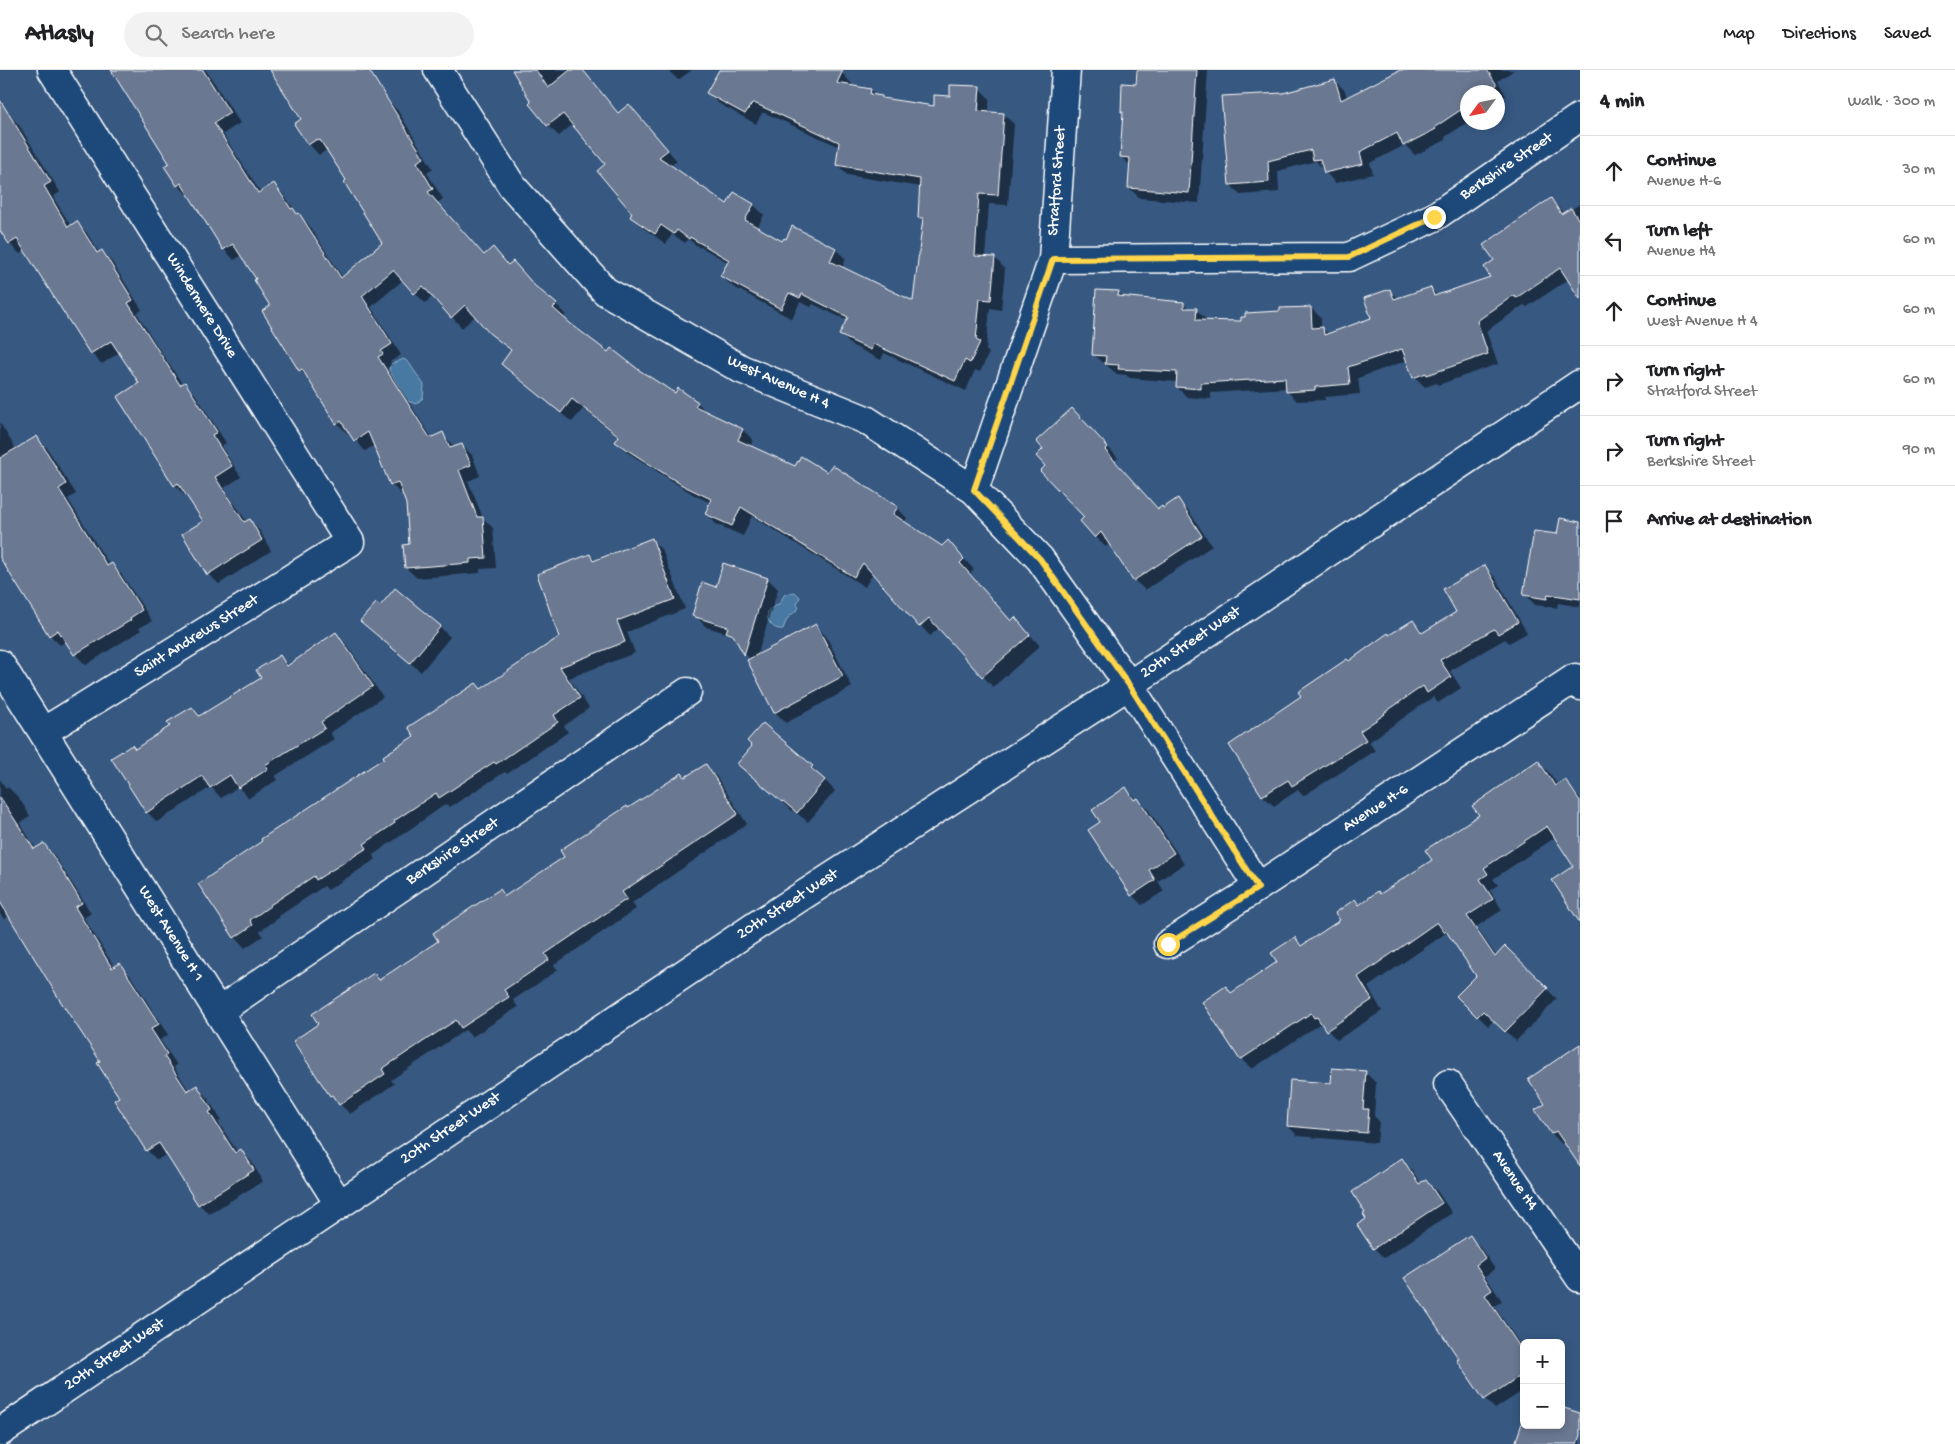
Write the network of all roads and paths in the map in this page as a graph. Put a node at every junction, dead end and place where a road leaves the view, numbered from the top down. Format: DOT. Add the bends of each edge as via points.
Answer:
graph roads {
  1 [pos="52,70"];
  2 [pos="438,70"];
  3 [pos="1066,70"];
  4 [pos="1580,117"];
  5 [pos="1053,259"];
  6 [pos="1580,384"];
  7 [pos="974,490"];
  8 [pos="350,542"];
  9 [pos="0,664"];
  10 [pos="1129,685"];
  11 [pos="1580,686"];
  12 [pos="687,692"];
  13 [pos="44,732"];
  14 [pos="1258,888"];
  15 [pos="1168,944"];
  16 [pos="219,1011"];
  17 [pos="1448,1084"];
  18 [pos="339,1204"];
  19 [pos="1580,1278"];
  20 [pos="0,1432"];
  1 -- 8 [label="street, Windermere Drive"];
  2 -- 7 [label="street, West Avenue H 4" via="512,186 605,291 741,369 866,420"];
  3 -- 5 [label="street, Stratford Street"];
  4 -- 5 [label="street, Berkshire Street" via="1434,217 1349,257"];
  5 -- 7 [label="street, Stratford Street"];
  6 -- 10 [label="street, 20th Street West"];
  7 -- 10 [label="street, West Avenue H 4" via="1040,559"];
  8 -- 13 [label="street, Saint Andrews Street"];
  9 -- 13 [label="street, West Avenue H 1"];
  10 -- 14 [label="street"];
  10 -- 18 [label="street, 20th Street West" via="757,925"];
  11 -- 14 [label="street, Avenue H-6" via="1575,678"];
  12 -- 16 [label="street, Berkshire Street"];
  13 -- 16 [label="street, West Avenue H 1"];
  14 -- 15 [label="street, Avenue H-6"];
  16 -- 18 [label="street, West Avenue H 1"];
  17 -- 19 [label="street, Avenue H4"];
  18 -- 20 [label="street, 20th Street West"];
}
